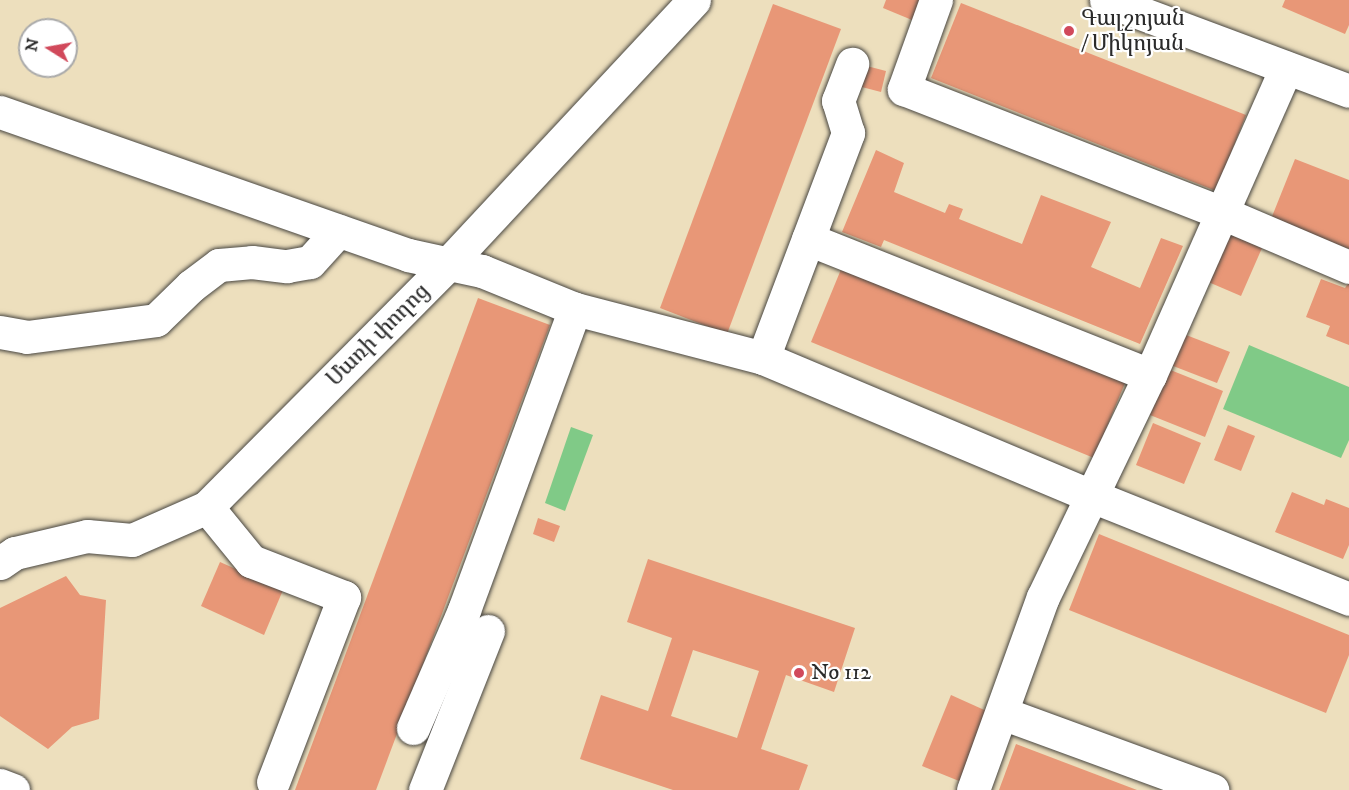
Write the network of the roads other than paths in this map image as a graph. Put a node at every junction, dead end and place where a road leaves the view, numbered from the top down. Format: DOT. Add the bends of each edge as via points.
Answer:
graph roads {
  1 [pos="694,0"];
  2 [pos="936,0"];
  3 [pos="1106,0"];
  4 [pos="852,64"];
  5 [pos="1286,68"];
  6 [pos="1349,92"];
  7 [pos="0,112"];
  8 [pos="1220,212"];
  9 [pos="338,231"];
  10 [pos="808,239"];
  11 [pos="447,265"];
  12 [pos="1349,267"];
  13 [pos="575,309"];
  14 [pos="0,332"];
  15 [pos="763,358"];
  16 [pos="1150,375"];
  17 [pos="1092,496"];
  18 [pos="207,507"];
  19 [pos="0,563"];
  20 [pos="1349,599"];
  21 [pos="488,632"];
  22 [pos="1002,713"];
  23 [pos="413,728"];
  24 [pos="273,782"];
  25 [pos="0,784"];
  26 [pos="13,790"];
  27 [pos="425,790"];
  28 [pos="973,790"];
  29 [pos="1212,790"];
  1 -- 11 [label="street, Մառի փողոց"];
  2 -- 8 [label="street" via="904,89"];
  3 -- 5 [label="street"];
  4 -- 10 [label="street" via="838,101 848,133"];
  5 -- 6 [label="street"];
  5 -- 8 [label="street"];
  7 -- 9 [label="street"];
  8 -- 12 [label="street"];
  8 -- 16 [label="street"];
  9 -- 11 [label="street"];
  9 -- 14 [label="street" via="310,262 287,266 252,262 219,265 190,286 156,320 27,337"];
  10 -- 15 [label="street"];
  10 -- 16 [label="street"];
  11 -- 13 [label="street" via="482,271"];
  11 -- 18 [label="street, Մառի փողոց"];
  13 -- 15 [label="street"];
  13 -- 23 [label="street" via="464,610"];
  15 -- 17 [label="street"];
  16 -- 17 [label="street"];
  17 -- 20 [label="street"];
  17 -- 22 [label="street" via="1043,597"];
  18 -- 19 [label="street, Մառի փողոց" via="132,540 87,536 15,553"];
  18 -- 24 [label="street" via="251,561 344,597"];
  21 -- 27 [label="street"];
  22 -- 28 [label="street"];
  22 -- 29 [label="street"];
  25 -- 26 [label="street"];
}
